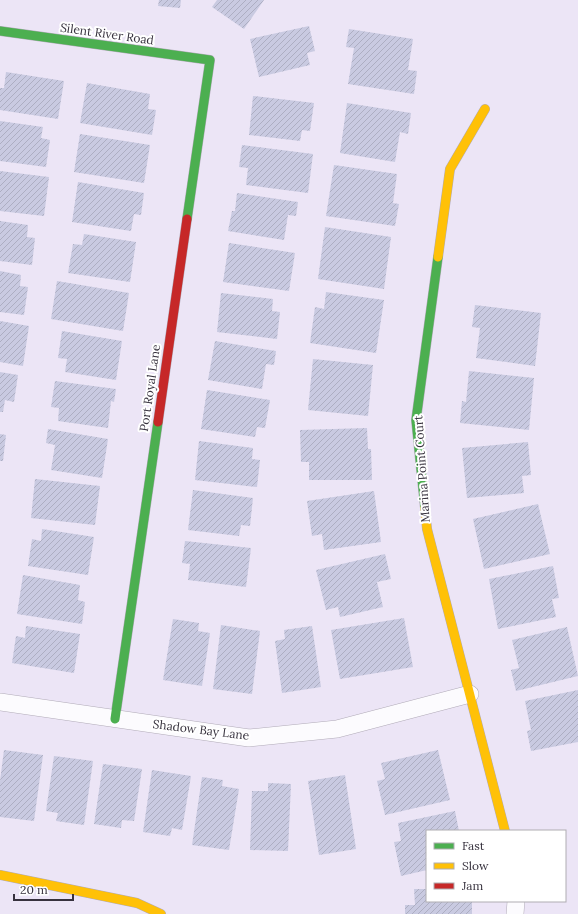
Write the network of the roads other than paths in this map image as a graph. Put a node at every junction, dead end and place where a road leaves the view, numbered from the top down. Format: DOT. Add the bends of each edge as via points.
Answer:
graph roads {
  1 [pos="0,30"];
  2 [pos="210,60"];
  3 [pos="485,109"];
  4 [pos="470,694"];
  5 [pos="0,702"];
  6 [pos="114,719"];
  7 [pos="505,830"];
  8 [pos="0,875"];
  9 [pos="516,902"];
  10 [pos="161,914"];
  11 [pos="515,914"];
  1 -- 2 [label="street, Silent River Road"];
  2 -- 6 [label="street, Port Royal Lane"];
  3 -- 4 [label="street, Marina Point Court" via="450,169 416,420 427,529"];
  4 -- 6 [label="street, Shadow Bay Lane" via="337,729 249,738"];
  4 -- 7 [label="street, Marina Point Court"];
  5 -- 6 [label="street, Shadow Bay Lane"];
  8 -- 10 [label="street" via="137,903"];
  9 -- 11 [label="street"];
}
